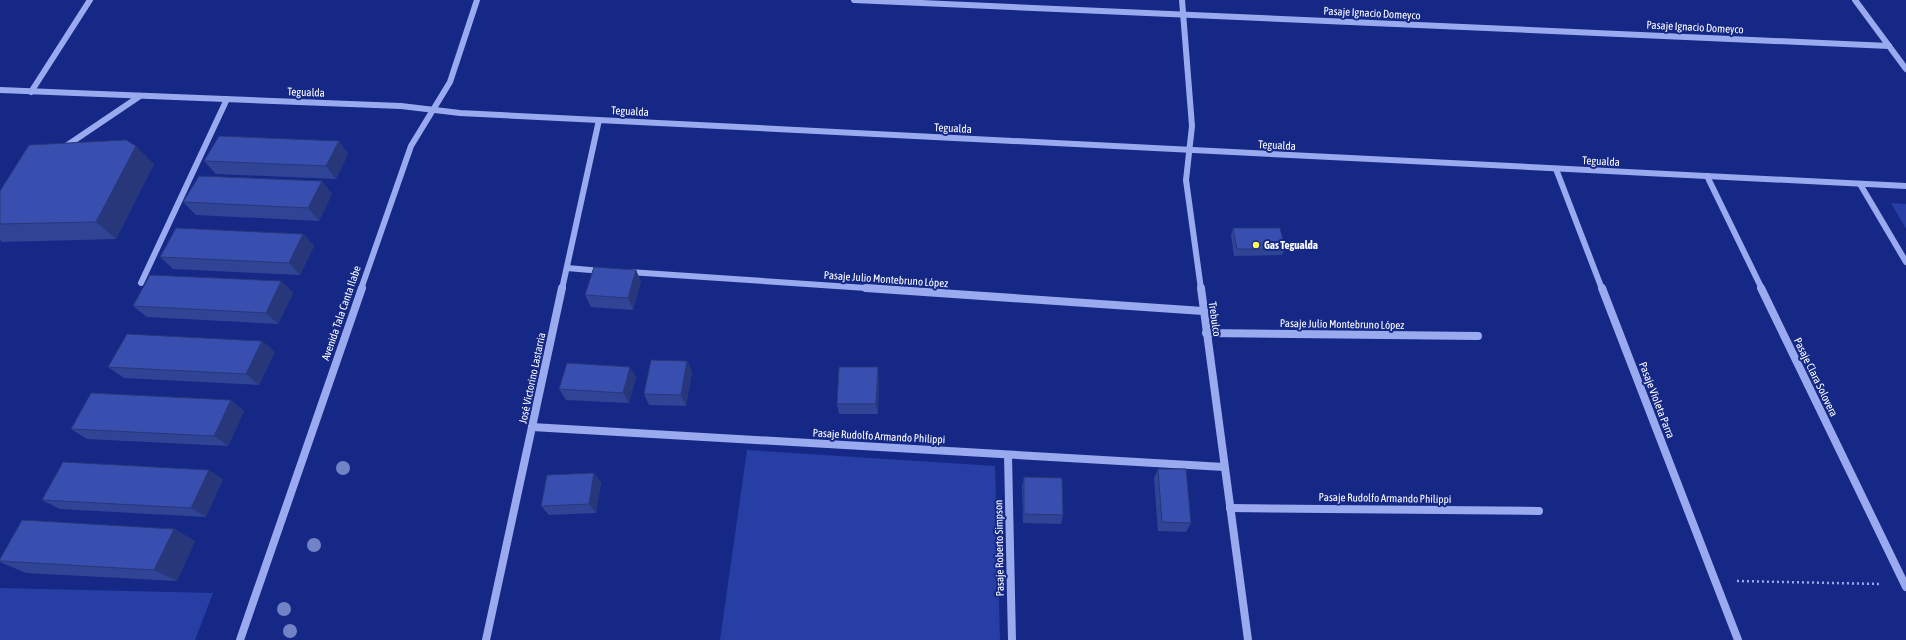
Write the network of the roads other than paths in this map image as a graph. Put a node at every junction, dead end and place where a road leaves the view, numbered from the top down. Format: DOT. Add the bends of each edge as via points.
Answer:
graph roads {
  1 [pos="90,0"];
  2 [pos="477,0"];
  3 [pos="854,0"];
  4 [pos="1182,0"];
  5 [pos="1855,0"];
  6 [pos="1183,14"];
  7 [pos="1889,46"];
  8 [pos="1906,69"];
  9 [pos="0,90"];
  10 [pos="31,92"];
  11 [pos="141,96"];
  12 [pos="227,99"];
  13 [pos="433,110"];
  14 [pos="599,120"];
  15 [pos="59,150"];
  16 [pos="1189,151"];
  17 [pos="1556,169"];
  18 [pos="1706,176"];
  19 [pos="1860,184"];
  20 [pos="1906,186"];
  21 [pos="1906,262"];
  22 [pos="567,268"];
  23 [pos="606,271"];
  24 [pos="622,272"];
  25 [pos="141,283"];
  26 [pos="1203,311"];
  27 [pos="1206,334"];
  28 [pos="1478,336"];
  29 [pos="532,427"];
  30 [pos="1008,455"];
  31 [pos="1224,467"];
  32 [pos="1230,508"];
  33 [pos="1539,511"];
  34 [pos="1905,585"];
  35 [pos="240,640"];
  36 [pos="486,640"];
  37 [pos="1012,640"];
  38 [pos="1248,640"];
  39 [pos="1738,640"];
  1 -- 10 [label="street"];
  2 -- 13 [label="street, Avenida Tala Canta Ilabe" via="450,82"];
  3 -- 6 [label="street, Pasaje Ignacio Domeyco"];
  4 -- 6 [label="street, Trebulco"];
  5 -- 7 [label="street"];
  6 -- 7 [label="street, Pasaje Ignacio Domeyco"];
  6 -- 16 [label="street, Trebulco" via="1192,126"];
  7 -- 8 [label="street"];
  9 -- 10 [label="street, Tegualda"];
  10 -- 11 [label="street, Tegualda"];
  11 -- 12 [label="street, Tegualda"];
  11 -- 15 [label="street"];
  12 -- 13 [label="street, Tegualda" via="401,106"];
  12 -- 25 [label="street"];
  13 -- 14 [label="street, Tegualda"];
  13 -- 35 [label="street, Avenida Tala Canta Ilabe" via="411,146"];
  14 -- 16 [label="street, Tegualda"];
  14 -- 22 [label="street, José Victorino Lastarria"];
  16 -- 17 [label="street, Tegualda"];
  16 -- 26 [label="street, Trebulco" via="1186,180"];
  17 -- 18 [label="street, Tegualda"];
  17 -- 39 [label="street, Pasaje Violeta Parra"];
  18 -- 19 [label="street, Tegualda"];
  18 -- 34 [label="street, Pasaje Clara Solovera"];
  19 -- 20 [label="street, Tegualda"];
  19 -- 21 [label="street"];
  22 -- 23 [label="street"];
  22 -- 29 [label="street, José Victorino Lastarria"];
  24 -- 26 [label="street, Pasaje Julio Montebruno López"];
  26 -- 27 [label="street, Trebulco"];
  27 -- 28 [label="street, Pasaje Julio Montebruno López"];
  27 -- 31 [label="street, Trebulco"];
  29 -- 30 [label="street, Pasaje Rudolfo Armando Philippi"];
  29 -- 36 [label="street, José Victorino Lastarria"];
  30 -- 31 [label="street, Pasaje Rudolfo Armando Philippi"];
  30 -- 37 [label="street, Pasaje Roberto Simpson"];
  31 -- 32 [label="street, Trebulco"];
  32 -- 33 [label="street, Pasaje Rudolfo Armando Philippi"];
  32 -- 38 [label="street, Trebulco"];
}
